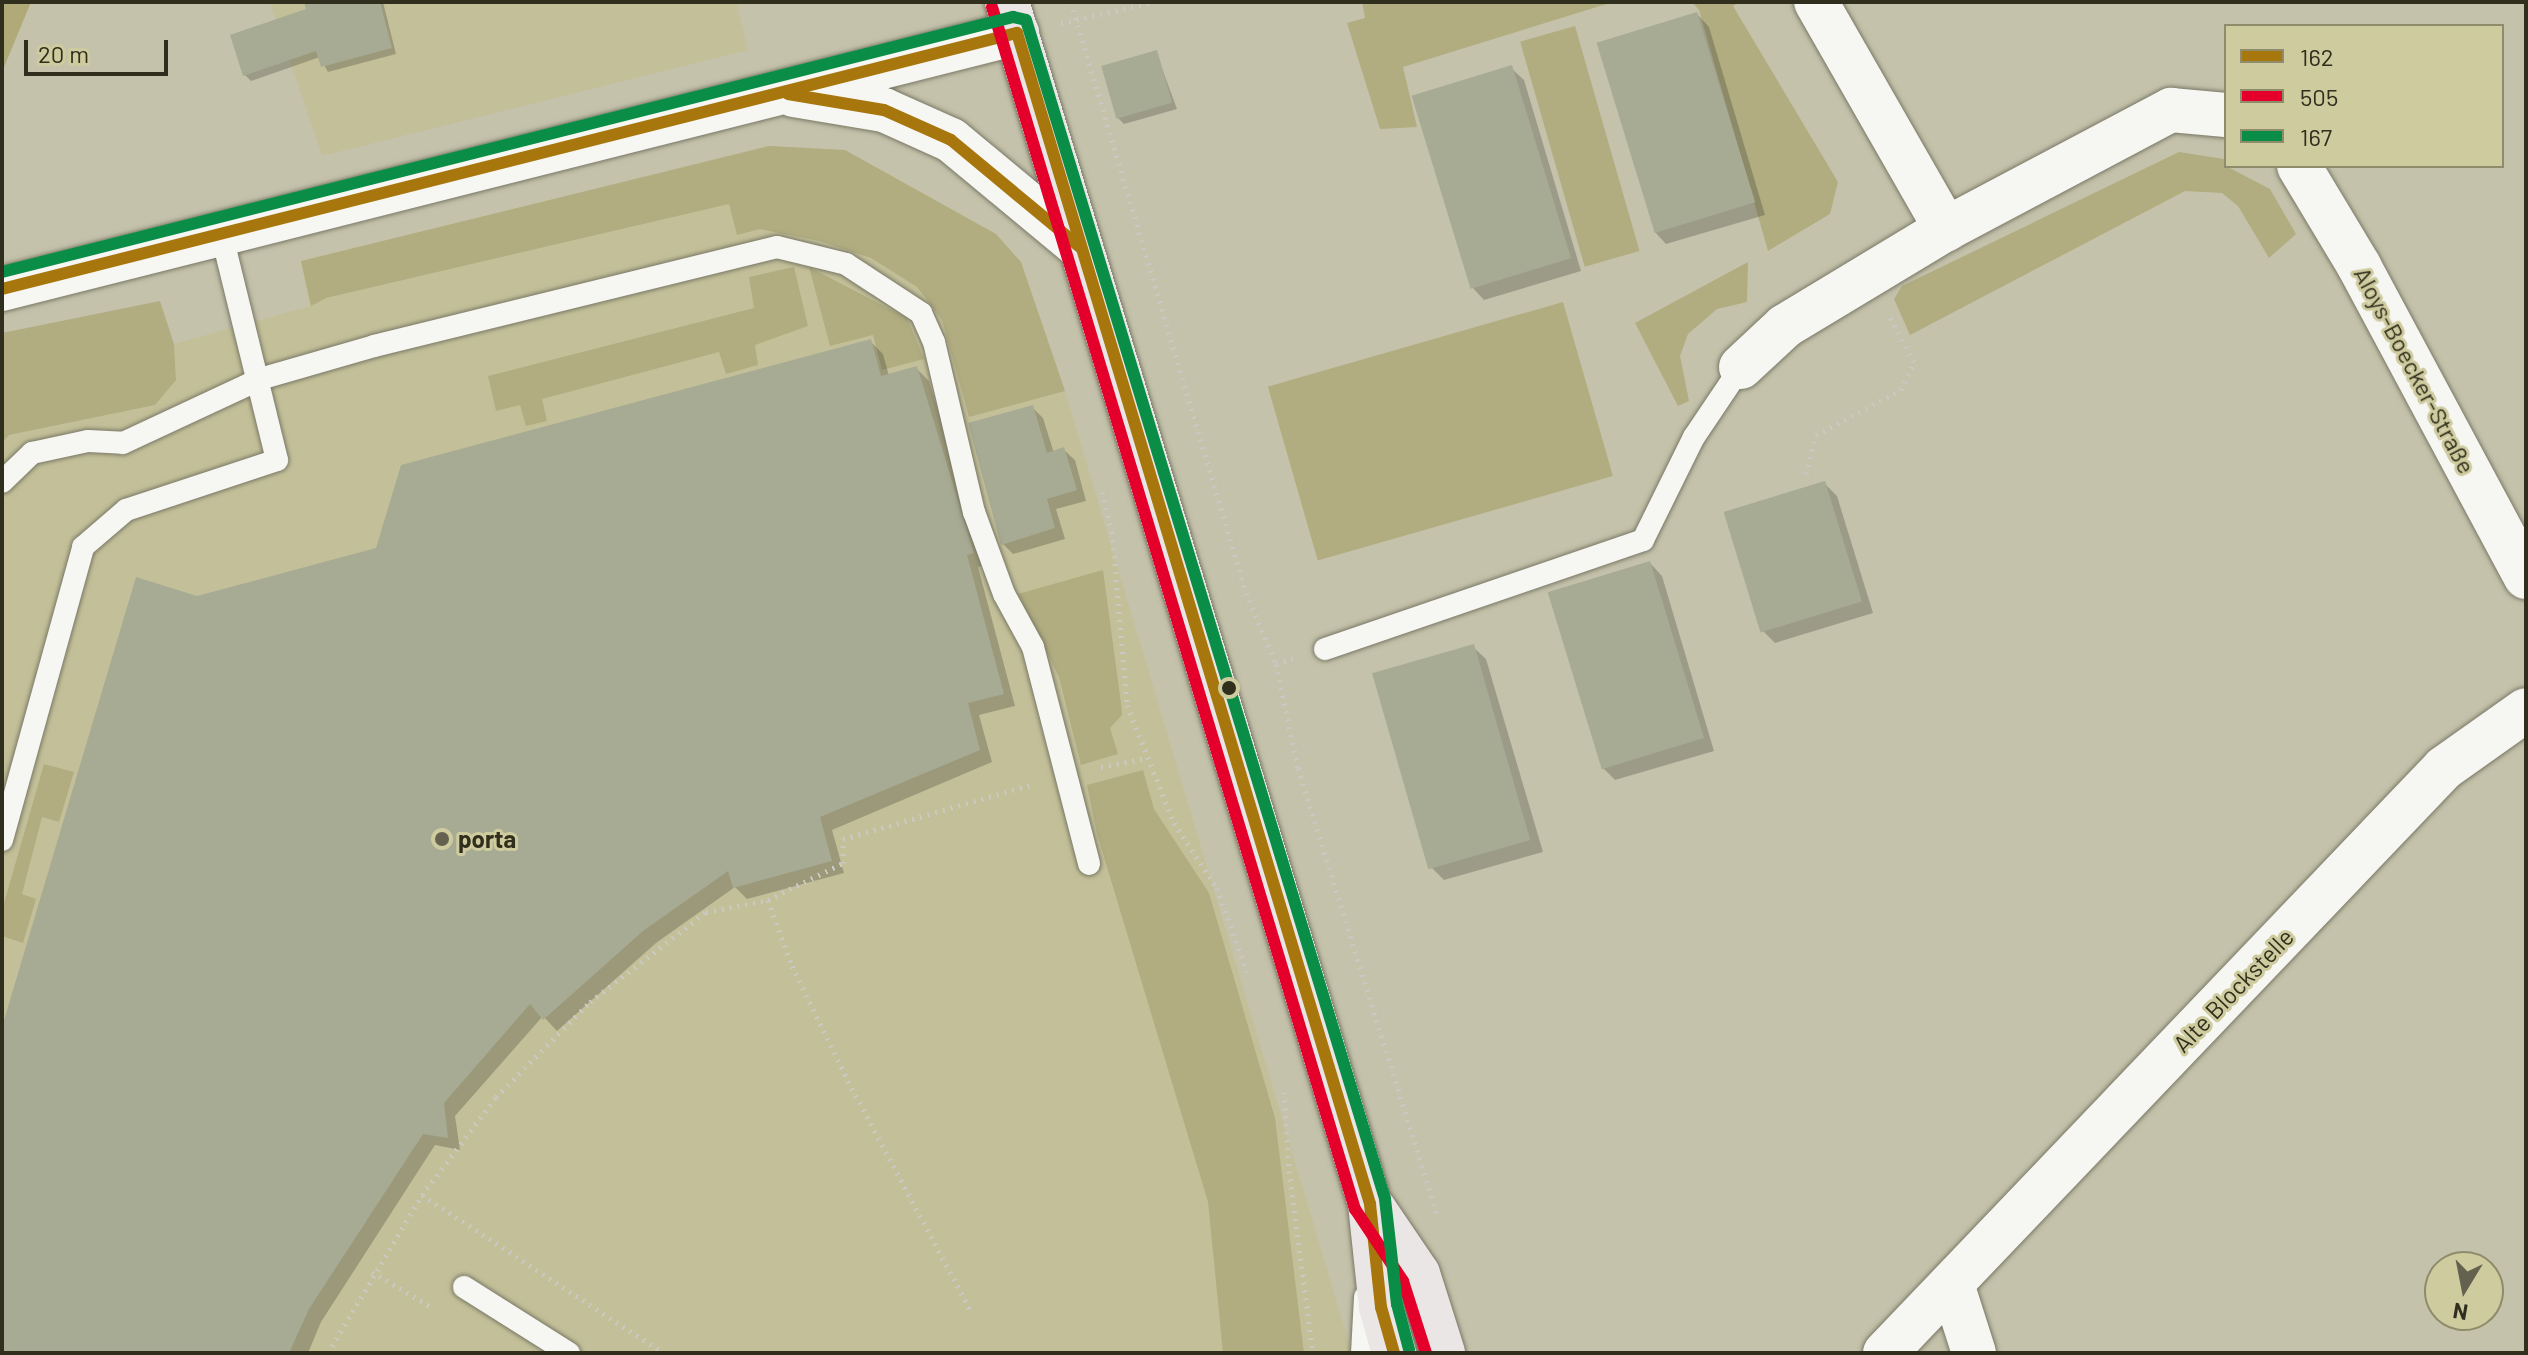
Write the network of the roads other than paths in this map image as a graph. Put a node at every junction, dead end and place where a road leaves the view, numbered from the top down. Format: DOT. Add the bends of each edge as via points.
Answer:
graph roads {
  1 [pos="1816,2"];
  2 [pos="1012,17"];
  3 [pos="779,92"];
  4 [pos="2224,115"];
  5 [pos="2300,168"];
  6 [pos="1946,229"];
  7 [pos="221,232"];
  8 [pos="1081,248"];
  9 [pos="2,289"];
  10 [pos="1741,367"];
  11 [pos="260,379"];
  12 [pos="2,482"];
  13 [pos="2526,577"];
  14 [pos="1325,649"];
  15 [pos="2526,710"];
  16 [pos="2,840"];
  17 [pos="1089,864"];
  18 [pos="1370,1204"];
  19 [pos="1952,1284"];
  20 [pos="464,1287"];
  21 [pos="569,1353"];
  22 [pos="1362,1353"];
  23 [pos="1394,1353"];
  24 [pos="1443,1353"];
  25 [pos="1885,1353"];
  26 [pos="1974,1353"];
  1 -- 6 [label="street"];
  2 -- 3 [label="street"];
  2 -- 8 [label="main road"];
  3 -- 7 [label="street" via="570,149"];
  3 -- 8 [label="street" via="884,110 951,140"];
  4 -- 6 [label="street" via="2171,110"];
  5 -- 13 [label="street, Aloys-Boecker-Straße" via="2359,266"];
  6 -- 10 [label="street" via="1785,326"];
  7 -- 9 [label="street"];
  7 -- 11 [label="lane"];
  8 -- 18 [label="main road"];
  10 -- 14 [label="lane" via="1694,437 1643,540"];
  11 -- 12 [label="lane" via="123,443 88,441 32,453"];
  11 -- 16 [label="lane" via="277,460 126,510 83,547"];
  11 -- 17 [label="lane" via="777,247 846,264 921,313 934,342 974,512 1004,594 1033,647"];
  15 -- 19 [label="street, Alte Blockstelle" via="2444,768"];
  18 -- 22 [label="lane"];
  18 -- 23 [label="main road" via="1381,1307"];
  18 -- 24 [label="main road" via="1418,1274"];
  19 -- 25 [label="street, Alte Blockstelle"];
  19 -- 26 [label="street"];
  20 -- 21 [label="lane"];
}
